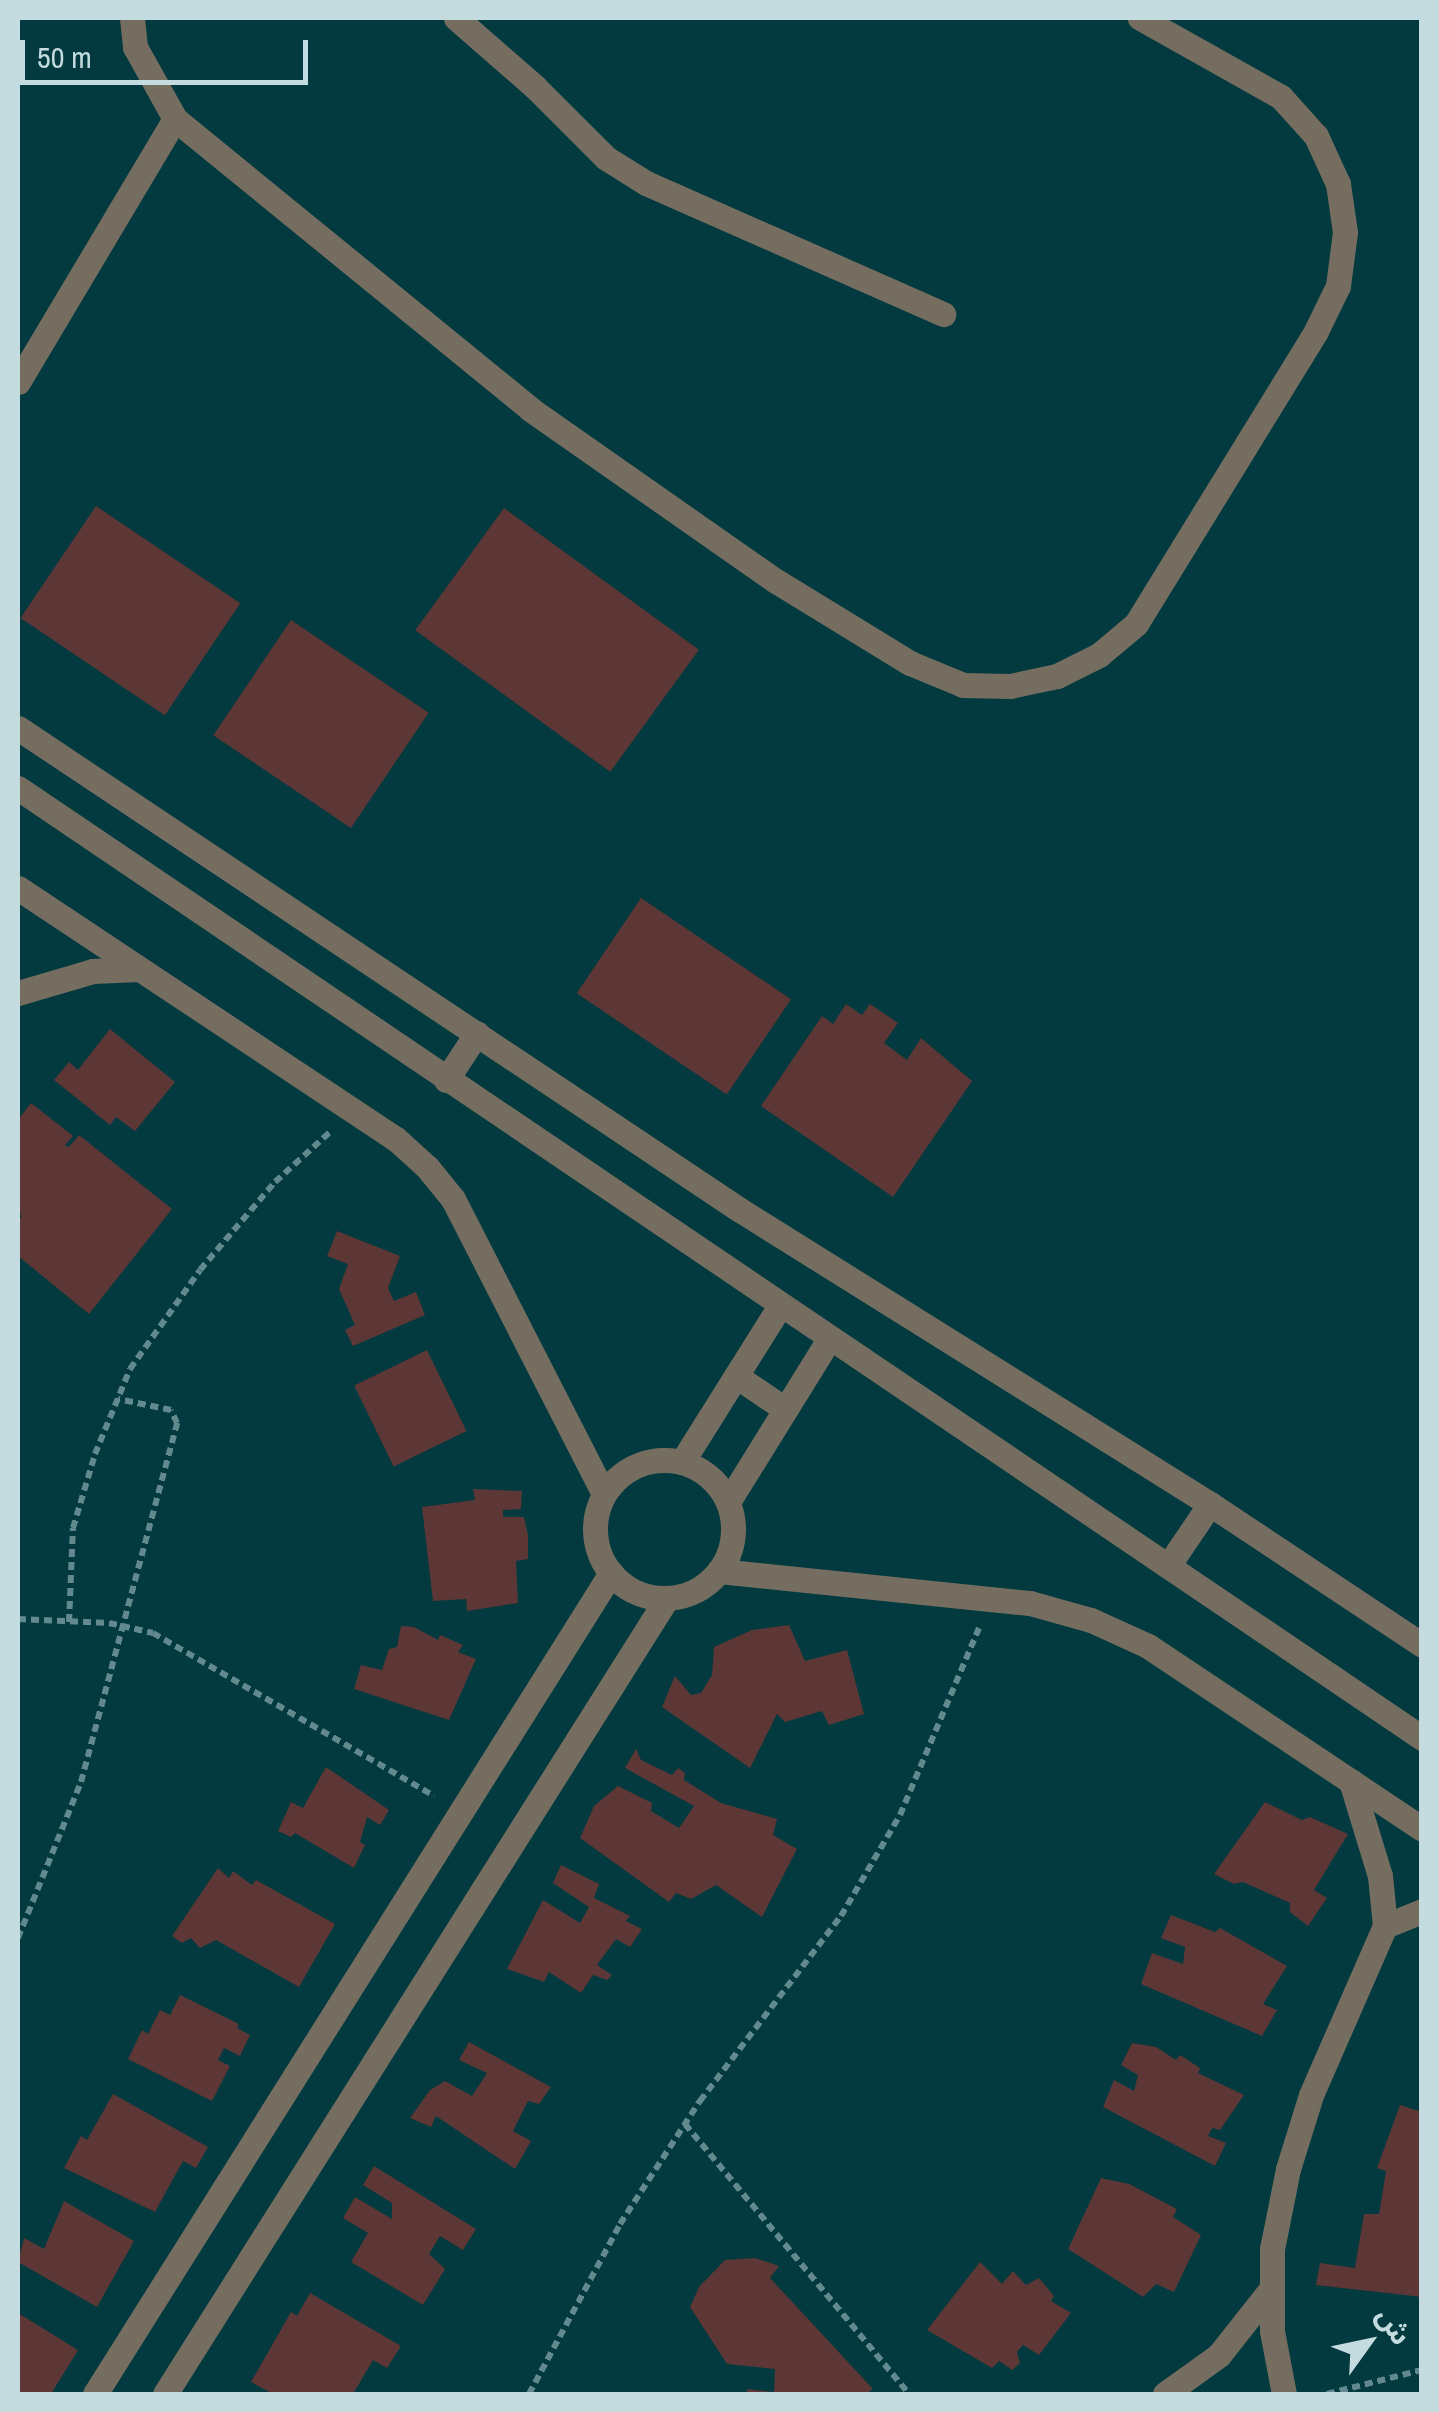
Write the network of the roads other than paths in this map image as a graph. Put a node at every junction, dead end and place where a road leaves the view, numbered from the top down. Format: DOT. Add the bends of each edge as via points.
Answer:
graph roads {
  1 [pos="132,18"];
  2 [pos="456,18"];
  3 [pos="1140,18"];
  4 [pos="175,119"];
  5 [pos="943,314"];
  6 [pos="18,382"];
  7 [pos="18,728"];
  8 [pos="18,788"];
  9 [pos="18,888"];
  10 [pos="139,968"];
  11 [pos="18,993"];
  12 [pos="477,1033"];
  13 [pos="446,1080"];
  14 [pos="780,1306"];
  15 [pos="828,1339"];
  16 [pos="736,1376"];
  17 [pos="786,1409"];
  18 [pos="682,1462"];
  19 [pos="604,1494"];
  20 [pos="728,1502"];
  21 [pos="1210,1504"];
  22 [pos="1168,1566"];
  23 [pos="720,1571"];
  24 [pos="611,1573"];
  25 [pos="666,1598"];
  26 [pos="1422,1645"];
  27 [pos="1422,1738"];
  28 [pos="1351,1781"];
  29 [pos="1422,1829"];
  30 [pos="1422,1911"];
  31 [pos="1385,1926"];
  32 [pos="1272,2288"];
  33 [pos="95,2394"];
  34 [pos="166,2394"];
  35 [pos="1165,2394"];
  36 [pos="1284,2394"];
  1 -- 4 [label="street" via="135,47"];
  2 -- 5 [label="street" via="606,158 646,184"];
  3 -- 4 [label="street" via="1282,97 1316,136 1338,184 1345,232 1338,286 1136,624 1100,654 1057,676 1010,686 962,686 910,663 776,581 530,409"];
  4 -- 6 [label="street"];
  7 -- 12 [label="street"];
  8 -- 13 [label="street"];
  9 -- 10 [label="street"];
  10 -- 11 [label="street" via="94,971"];
  10 -- 19 [label="street" via="428,1167 453,1200"];
  12 -- 13 [label="street"];
  12 -- 21 [label="street" via="740,1210"];
  13 -- 14 [label="street"];
  14 -- 15 [label="street"];
  14 -- 16 [label="street"];
  15 -- 17 [label="street"];
  15 -- 22 [label="street"];
  16 -- 17 [label="street"];
  16 -- 18 [label="street"];
  17 -- 20 [label="street"];
  18 -- 19 [label="street" via="638,1465"];
  18 -- 20 [label="street" via="710,1476"];
  19 -- 24 [label="street" via="595,1526"];
  20 -- 23 [label="street" via="733,1538"];
  21 -- 22 [label="street"];
  21 -- 26 [label="street"];
  22 -- 27 [label="street"];
  23 -- 25 [label="street" via="696,1590"];
  23 -- 28 [label="street" via="1030,1603 1091,1620 1148,1646"];
  24 -- 25 [label="street" via="636,1592"];
  24 -- 33 [label="street"];
  25 -- 34 [label="street"];
  28 -- 29 [label="street"];
  28 -- 31 [label="street" via="1380,1876"];
  30 -- 31 [label="street"];
  31 -- 32 [label="street" via="1311,2094 1288,2169 1272,2249"];
  32 -- 35 [label="street" via="1219,2354"];
  32 -- 36 [label="street"];
}
